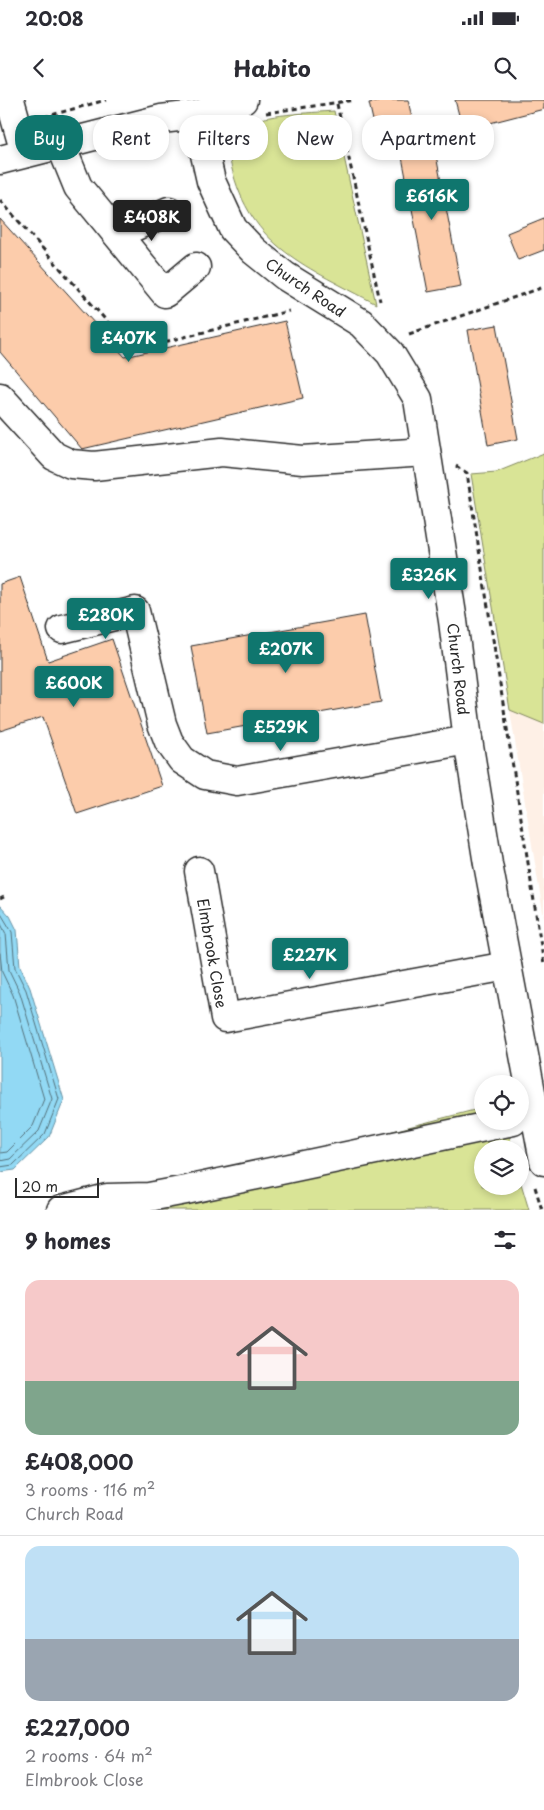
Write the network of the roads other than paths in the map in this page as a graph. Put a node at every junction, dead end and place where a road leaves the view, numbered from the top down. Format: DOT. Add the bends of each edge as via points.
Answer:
graph roads {
  1 [pos="10,100"];
  2 [pos="254,107"];
  3 [pos="196,115"];
  4 [pos="179,117"];
  5 [pos="83,138"];
  6 [pos="12,156"];
  7 [pos="67,160"];
  8 [pos="206,160"];
  9 [pos="169,211"];
  10 [pos="118,234"];
  11 [pos="196,266"];
  12 [pos="0,398"];
  13 [pos="426,452"];
  14 [pos="62,629"];
  15 [pos="468,740"];
  16 [pos="199,871"];
  17 [pos="507,966"];
  18 [pos="518,1075"];
  19 [pos="475,1130"];
  20 [pos="528,1130"];
  21 [pos="544,1161"];
  22 [pos="61,1210"];
  1 -- 6 [label="street"];
  2 -- 3 [label="street"];
  4 -- 5 [label="street"];
  7 -- 10 [label="street" via="78,187"];
  8 -- 13 [label="street, Church Road" via="211,181 233,229 285,276 362,323 385,348 418,399"];
  9 -- 10 [label="street"];
  10 -- 11 [label="street" via="165,293"];
  12 -- 13 [label="street" via="54,456 71,464 94,466 222,452 303,460"];
  13 -- 15 [label="street, Church Road"];
  14 -- 15 [label="street" via="135,612 169,742 182,760 205,775 237,781"];
  15 -- 17 [label="street, Church Road"];
  16 -- 17 [label="street, Elmbrook Close" via="225,1018"];
  17 -- 18 [label="street, Church Road"];
  19 -- 22 [label="street" via="186,1190 149,1197 107,1198"];
  20 -- 21 [label="street, Church Road"];
}
